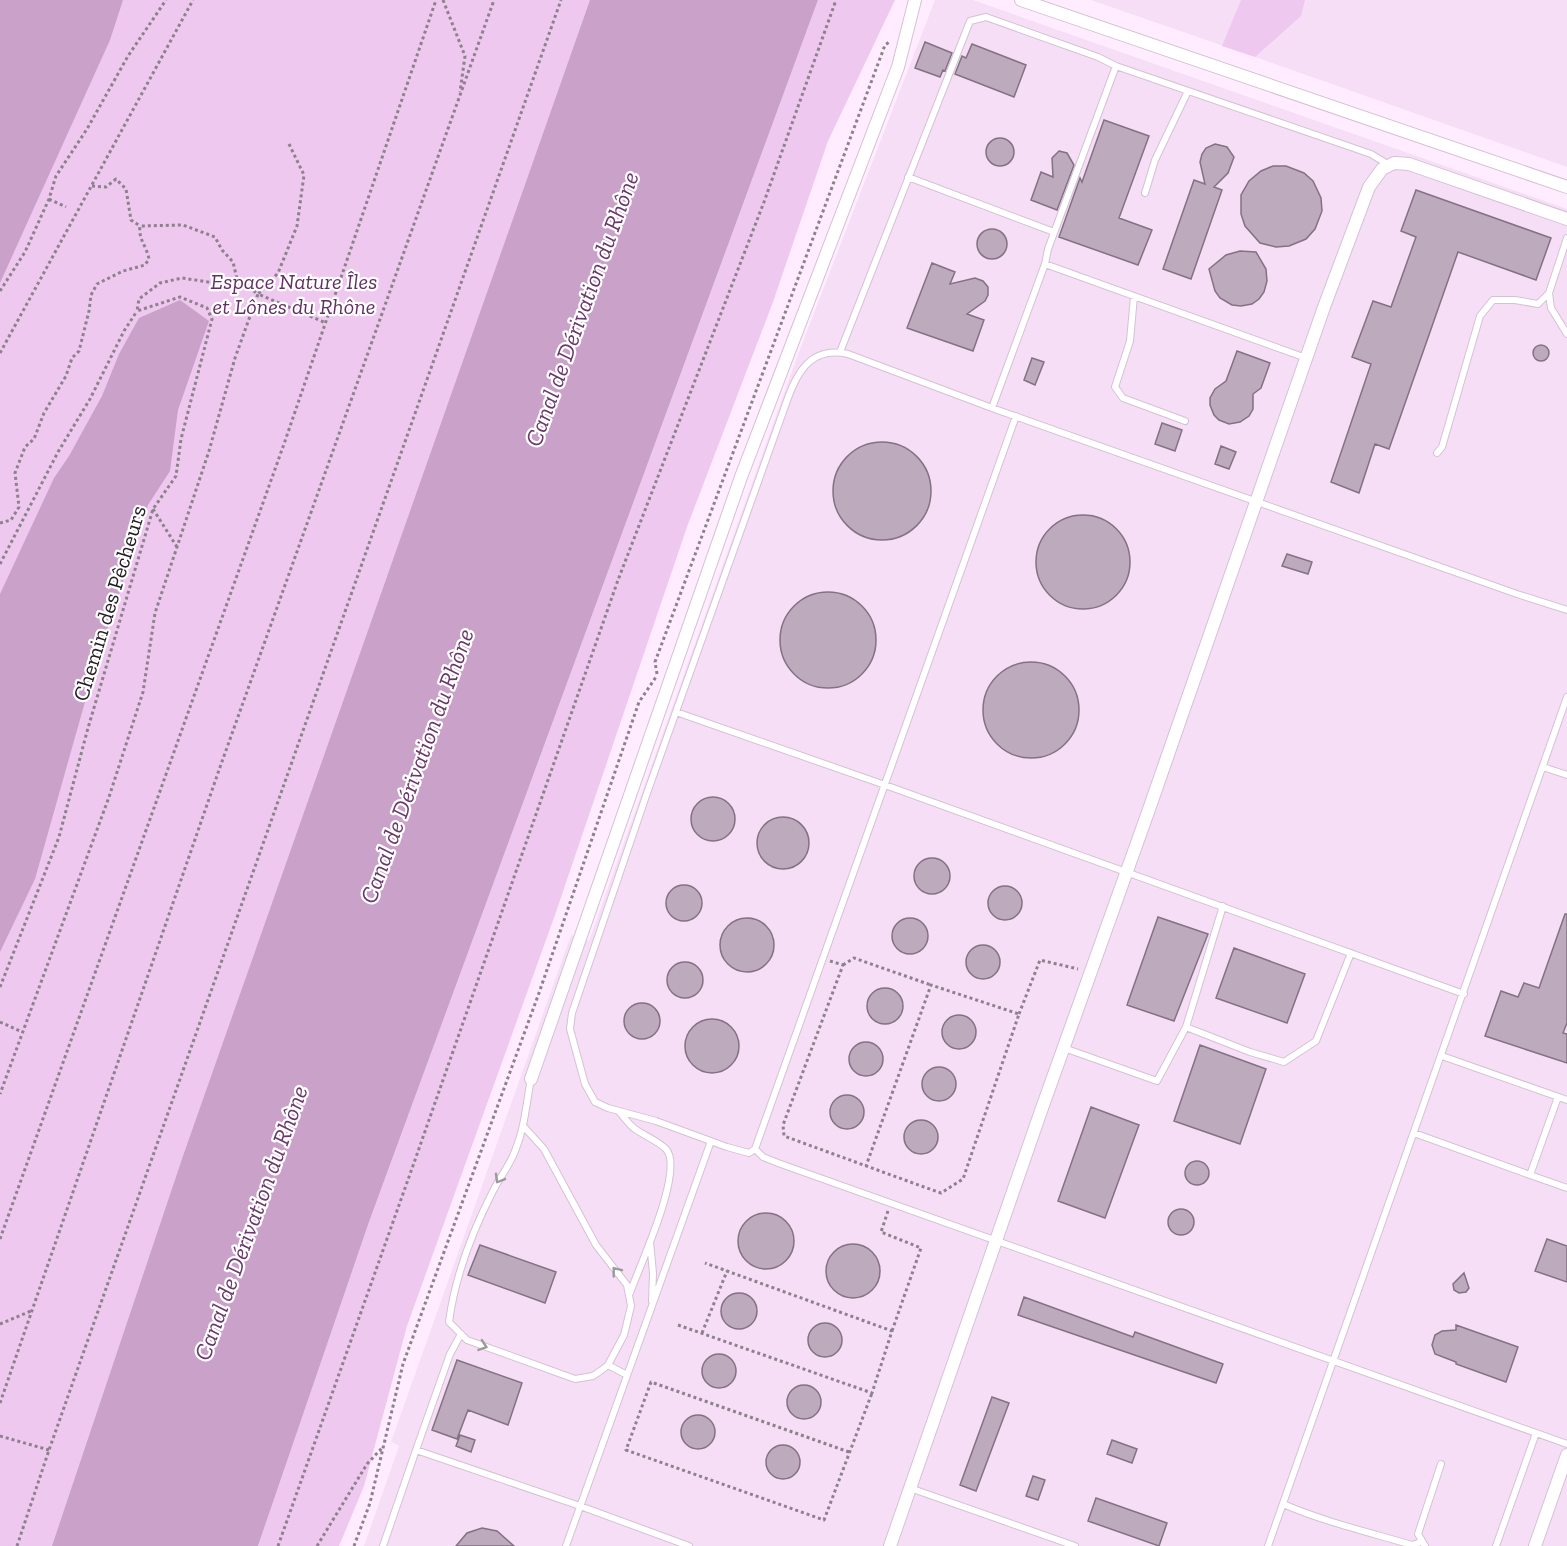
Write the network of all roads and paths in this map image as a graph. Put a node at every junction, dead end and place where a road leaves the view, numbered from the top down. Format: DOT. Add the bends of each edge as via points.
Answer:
graph roads {
  1 [pos="165,0"];
  2 [pos="193,0"];
  3 [pos="436,0"];
  4 [pos="443,0"];
  5 [pos="494,0"];
  6 [pos="561,0"];
  7 [pos="837,0"];
  8 [pos="915,0"];
  9 [pos="1022,0"];
  10 [pos="907,29"];
  11 [pos="1116,66"];
  12 [pos="1188,91"];
  13 [pos="458,100"];
  14 [pos="289,144"];
  15 [pos="1389,165"];
  16 [pos="908,177"];
  17 [pos="92,186"];
  18 [pos="1567,187"];
  19 [pos="1145,193"];
  20 [pos="49,199"];
  21 [pos="66,207"];
  22 [pos="1567,219"];
  23 [pos="140,226"];
  24 [pos="1054,232"];
  25 [pos="1567,238"];
  26 [pos="1045,264"];
  27 [pos="237,279"];
  28 [pos="0,291"];
  29 [pos="1549,293"];
  30 [pos="258,294"];
  31 [pos="1134,296"];
  32 [pos="137,311"];
  33 [pos="326,323"];
  34 [pos="1567,334"];
  35 [pos="840,352"];
  36 [pos="0,353"];
  37 [pos="1306,358"];
  38 [pos="992,408"];
  39 [pos="1016,416"];
  40 [pos="1185,421"];
  41 [pos="1437,453"];
  42 [pos="1257,502"];
  43 [pos="153,509"];
  44 [pos="0,524"];
  45 [pos="177,547"];
  46 [pos="0,564"];
  47 [pos="1567,610"];
  48 [pos="664,666"];
  49 [pos="657,676"];
  50 [pos="1567,698"];
  51 [pos="676,712"];
  52 [pos="1543,767"];
  53 [pos="1567,775"];
  54 [pos="885,785"];
  55 [pos="1127,871"];
  56 [pos="1223,906"];
  57 [pos="1351,952"];
  58 [pos="823,958"];
  59 [pos="843,965"];
  60 [pos="1090,973"];
  61 [pos="931,985"];
  62 [pos="0,987"];
  63 [pos="1464,994"];
  64 [pos="1019,1014"];
  65 [pos="0,1022"];
  66 [pos="1186,1027"];
  67 [pos="22,1032"];
  68 [pos="1064,1047"];
  69 [pos="1442,1056"];
  70 [pos="531,1079"];
  71 [pos="0,1094"];
  72 [pos="1558,1097"];
  73 [pos="1567,1100"];
  74 [pos="619,1112"];
  75 [pos="524,1126"];
  76 [pos="1414,1133"];
  77 [pos="711,1141"];
  78 [pos="755,1149"];
  79 [pos="866,1166"];
  80 [pos="1530,1175"];
  81 [pos="1567,1188"];
  82 [pos="890,1203"];
  83 [pos="0,1239"];
  84 [pos="650,1240"];
  85 [pos="997,1240"];
  86 [pos="705,1263"];
  87 [pos="727,1271"];
  88 [pos="629,1296"];
  89 [pos="652,1307"];
  90 [pos="31,1311"];
  91 [pos="0,1324"];
  92 [pos="678,1324"];
  93 [pos="892,1331"];
  94 [pos="702,1333"];
  95 [pos="461,1334"];
  96 [pos="1334,1360"];
  97 [pos="608,1365"];
  98 [pos="627,1375"];
  99 [pos="872,1393"];
  100 [pos="1,1395"];
  101 [pos="0,1403"];
  102 [pos="1536,1432"];
  103 [pos="0,1436"];
  104 [pos="1567,1444"];
  105 [pos="383,1447"];
  106 [pos="49,1450"];
  107 [pos="416,1450"];
  108 [pos="849,1452"];
  109 [pos="1566,1458"];
  110 [pos="1441,1464"];
  111 [pos="910,1488"];
  112 [pos="1283,1504"];
  113 [pos="580,1506"];
  114 [pos="1423,1544"];
  115 [pos="17,1546"];
  116 [pos="278,1546"];
  117 [pos="317,1546"];
  118 [pos="354,1546"];
  119 [pos="383,1546"];
  120 [pos="566,1546"];
  121 [pos="689,1546"];
  122 [pos="890,1546"];
  123 [pos="1075,1546"];
  124 [pos="1268,1546"];
  125 [pos="1496,1546"];
  126 [pos="1535,1546"];
  1 -- 20 [label="path" via="56,176"];
  2 -- 17 [label="path"];
  3 -- 33 [label="path"];
  4 -- 13 [label="path" via="465,56"];
  5 -- 13 [label="path"];
  6 -- 106 [label="path"];
  7 -- 116 [label="path" via="764,202 618,580"];
  8 -- 10 [label="street"];
  9 -- 18 [label="street"];
  10 -- 49 [label="path" via="885,45 655,662"];
  10 -- 70 [label="street" via="898,67 741,477"];
  11 -- 12 [label="lane"];
  11 -- 16 [label="lane" via="986,17 970,21"];
  11 -- 24 [label="lane"];
  12 -- 15 [label="lane" via="1371,154"];
  12 -- 19 [label="lane" via="1155,160"];
  13 -- 90 [label="path"];
  14 -- 30 [label="path" via="304,175 297,226 278,273"];
  15 -- 22 [label="street" via="1409,164"];
  15 -- 37 [label="street" via="1369,187"];
  16 -- 24 [label="lane"];
  16 -- 35 [label="lane"];
  17 -- 23 [label="path" via="106,187 116,179 126,189 131,220"];
  17 -- 36 [label="path"];
  20 -- 21 [label="path"];
  20 -- 28 [label="path" via="25,252"];
  23 -- 27 [label="path" via="183,225 215,237 233,262"];
  23 -- 44 [label="path" via="139,236 149,259 97,284 79,351 72,358 34,439 25,447 15,473 19,507 11,520"];
  24 -- 26 [label="lane"];
  25 -- 29 [label="lane"];
  26 -- 31 [label="lane"];
  26 -- 38 [label="lane"];
  27 -- 30 [label="path"];
  27 -- 32 [label="path" via="215,283 182,278 160,283 139,299"];
  29 -- 34 [label="lane" via="1551,308"];
  29 -- 41 [label="lane" via="1538,304 1493,300 1480,316"];
  30 -- 33 [label="path"];
  30 -- 45 [label="path"];
  31 -- 37 [label="lane"];
  31 -- 40 [label="lane" via="1130,341 1115,387 1123,398"];
  32 -- 43 [label="path, Chemin des Pêcheurs" via="180,297 207,308 212,319 181,439 176,476"];
  32 -- 46 [label="path"];
  33 -- 83 [label="path"];
  35 -- 38 [label="lane"];
  35 -- 51 [label="lane" via="814,358 799,371"];
  37 -- 42 [label="street"];
  38 -- 39 [label="lane"];
  39 -- 42 [label="lane"];
  39 -- 54 [label="lane"];
  42 -- 47 [label="lane"];
  42 -- 55 [label="street"];
  43 -- 45 [label="path"];
  43 -- 62 [label="path, Chemin des Pêcheurs" via="59,837"];
  45 -- 67 [label="path" via="155,613 143,692 109,797"];
  48 -- 49 [label="path"];
  49 -- 105 [label="path" via="639,702 539,993 403,1364"];
  50 -- 52 [label="lane"];
  51 -- 54 [label="lane"];
  51 -- 74 [label="lane" via="572,1013 570,1029 590,1094 595,1102"];
  52 -- 53 [label="lane"];
  52 -- 63 [label="lane"];
  54 -- 55 [label="lane"];
  54 -- 58 [label="lane"];
  55 -- 56 [label="lane"];
  55 -- 60 [label="street"];
  56 -- 57 [label="lane"];
  56 -- 66 [label="lane"];
  57 -- 63 [label="lane"];
  57 -- 66 [label="lane" via="1316,1041 1284,1062"];
  58 -- 59 [label="path"];
  58 -- 78 [label="lane"];
  59 -- 61 [label="path" via="854,958"];
  59 -- 79 [label="path" via="783,1125 784,1136"];
  60 -- 64 [label="path" via="1040,960"];
  60 -- 68 [label="street"];
  61 -- 64 [label="path"];
  61 -- 79 [label="path"];
  63 -- 69 [label="lane"];
  64 -- 79 [label="path" via="963,1179 941,1193"];
  65 -- 67 [label="path"];
  66 -- 68 [label="lane" via="1157,1081"];
  67 -- 71 [label="path"];
  68 -- 85 [label="street"];
  69 -- 72 [label="lane"];
  69 -- 76 [label="lane"];
  70 -- 75 [label="lane"];
  72 -- 73 [label="lane"];
  72 -- 80 [label="lane"];
  74 -- 77 [label="lane"];
  74 -- 84 [label="lane" via="634,1129 667,1150 672,1161 660,1217"];
  88 -- 75 [label="lane, one-way" via="627,1285 596,1245 544,1149"];
  75 -- 95 [label="lane, one-way" via="472,1235 453,1293 449,1322"];
  76 -- 80 [label="lane"];
  76 -- 96 [label="lane"];
  77 -- 78 [label="lane" via="749,1153"];
  77 -- 89 [label="lane"];
  78 -- 82 [label="lane" via="763,1157"];
  80 -- 81 [label="lane"];
  82 -- 85 [label="lane"];
  82 -- 93 [label="path" via="881,1232 921,1248"];
  84 -- 88 [label="lane"];
  84 -- 89 [label="lane"];
  85 -- 96 [label="lane"];
  85 -- 111 [label="street"];
  86 -- 87 [label="path"];
  87 -- 93 [label="path"];
  87 -- 94 [label="path"];
  88 -- 97 [label="lane" via="631,1306 624,1335"];
  89 -- 98 [label="lane"];
  90 -- 91 [label="path"];
  90 -- 100 [label="path"];
  92 -- 94 [label="path"];
  93 -- 99 [label="path"];
  94 -- 99 [label="path"];
  95 -- 97 [label="lane, one-way" via="467,1340 575,1379 593,1376"];
  95 -- 107 [label="lane" via="450,1354"];
  96 -- 102 [label="lane"];
  96 -- 112 [label="lane"];
  97 -- 98 [label="lane"];
  98 -- 113 [label="lane"];
  99 -- 108 [label="path"];
  100 -- 101 [label="path"];
  102 -- 104 [label="lane"];
  102 -- 125 [label="lane"];
  103 -- 106 [label="path"];
  105 -- 117 [label="path" via="367,1464"];
  105 -- 118 [label="path" via="370,1503"];
  106 -- 115 [label="path"];
  107 -- 113 [label="lane"];
  107 -- 119 [label="lane"];
  108 -- 108 [label="path" via="824,1520 626,1450 651,1382"];
  109 -- 126 [label="street"];
  110 -- 114 [label="lane" via="1418,1534"];
  111 -- 122 [label="street"];
  111 -- 123 [label="lane"];
  112 -- 114 [label="lane" via="1339,1525 1412,1545"];
  112 -- 124 [label="lane"];
  113 -- 120 [label="lane"];
  113 -- 121 [label="lane"];
}
